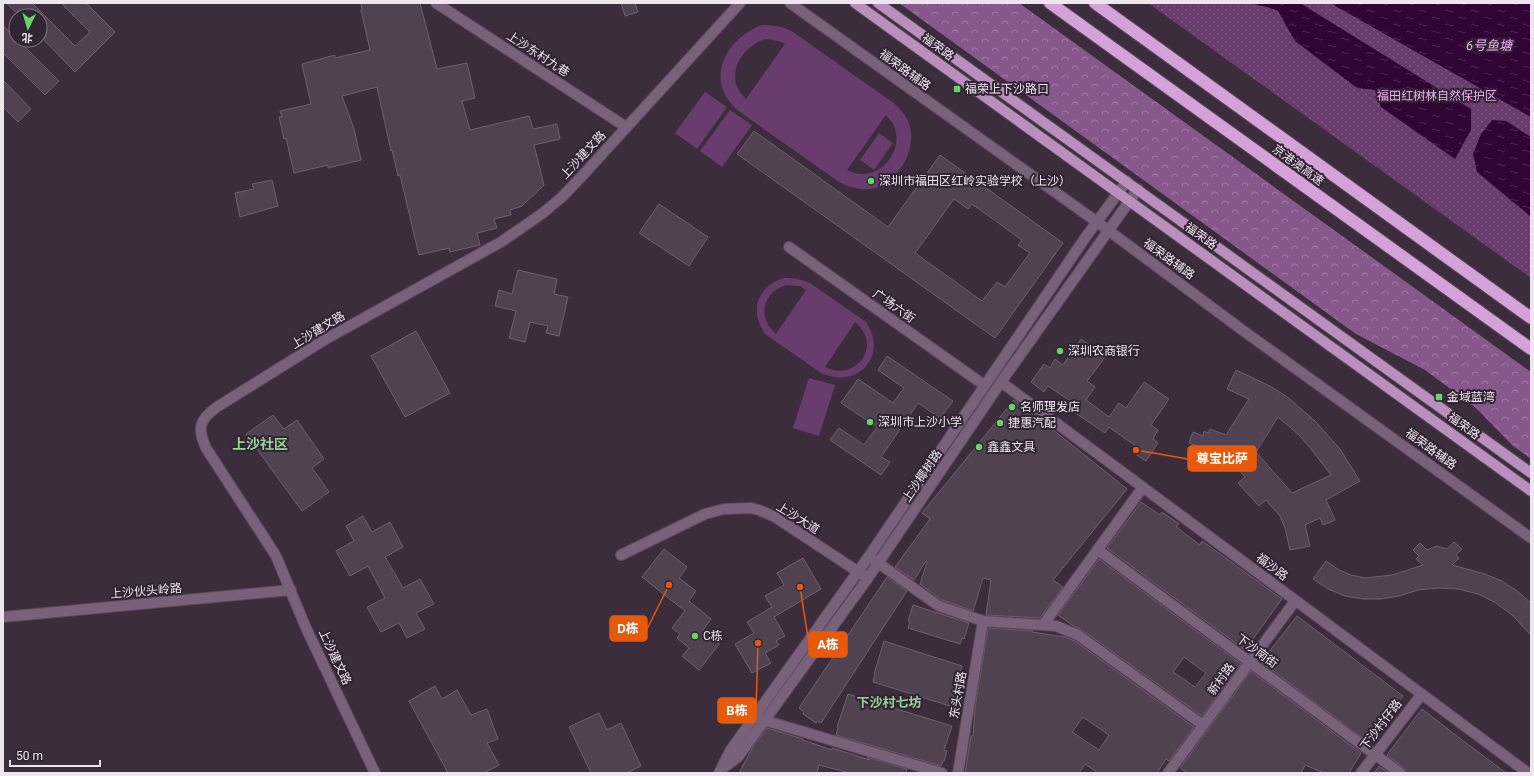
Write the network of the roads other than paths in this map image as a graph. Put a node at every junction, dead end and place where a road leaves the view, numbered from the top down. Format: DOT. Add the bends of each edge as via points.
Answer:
graph roads {
  1 [pos="436,3"];
  2 [pos="740,3"];
  3 [pos="790,3"];
  4 [pos="855,3"];
  5 [pos="878,3"];
  6 [pos="1050,3"];
  7 [pos="1096,3"];
  8 [pos="626,127"];
  9 [pos="1126,181"];
  10 [pos="1138,189"];
  11 [pos="1118,192"];
  12 [pos="1130,200"];
  13 [pos="1097,222"];
  14 [pos="1108,230"];
  15 [pos="789,247"];
  16 [pos="1531,318"];
  17 [pos="1531,349"];
  18 [pos="1001,382"];
  19 [pos="984,385"];
  20 [pos="1531,473"];
  21 [pos="1143,487"];
  22 [pos="1531,491"];
  23 [pos="1531,538"];
  24 [pos="1098,550"];
  25 [pos="621,555"];
  26 [pos="869,556"];
  27 [pos="878,563"];
  28 [pos="858,572"];
  29 [pos="868,578"];
  30 [pos="291,590"];
  31 [pos="1295,601"];
  32 [pos="3,618"];
  33 [pos="983,621"];
  34 [pos="1043,625"];
  35 [pos="1249,662"];
  36 [pos="1422,694"];
  37 [pos="754,717"];
  38 [pos="765,721"];
  39 [pos="1204,725"];
  40 [pos="1375,754"];
  41 [pos="721,772"];
  42 [pos="375,773"];
  43 [pos="942,773"];
  44 [pos="958,773"];
  45 [pos="1168,773"];
  46 [pos="1361,773"];
  47 [pos="1400,773"];
  48 [pos="1528,773"];
  1 -- 8 [label="street, 上沙东村九巷"];
  2 -- 8 [label="street, 上沙建文路"];
  3 -- 13 [label="street, 福荣路辅路"];
  4 -- 11 [label="main road, 福荣路"];
  5 -- 9 [label="main road, 福荣路"];
  6 -- 17 [label="highway, 京港澳高速"];
  7 -- 16 [label="highway, 京港澳高速"];
  8 -- 30 [label="street, 上沙建文路" via="562,197 522,229 326,340 217,406 205,416 201,432 206,448 276,556"];
  9 -- 10 [label="main road, 福荣路"];
  9 -- 11 [label="street, 上沙椰树路"];
  10 -- 12 [label="street, 上沙椰树路"];
  10 -- 20 [label="main road, 福荣路"];
  11 -- 12 [label="main road, 福荣路"];
  11 -- 13 [label="street, 上沙椰树路"];
  12 -- 14 [label="street, 上沙椰树路"];
  12 -- 22 [label="main road, 福荣路"];
  13 -- 14 [label="street, 福荣路辅路"];
  13 -- 19 [label="street, 上沙椰树路"];
  14 -- 18 [label="street, 上沙椰树路"];
  14 -- 23 [label="street, 福荣路辅路"];
  15 -- 19 [label="street, 广场六街"];
  18 -- 21 [label="street, 福沙路"];
  18 -- 27 [label="street, 上沙椰树路"];
  19 -- 26 [label="street, 上沙椰树路"];
  21 -- 24 [label="street"];
  21 -- 31 [label="street, 福沙路"];
  24 -- 34 [label="street"];
  24 -- 35 [label="street, 下沙南街"];
  25 -- 28 [label="street, 上沙大道" via="705,514 724,509 751,508 775,518"];
  26 -- 27 [label="street"];
  26 -- 28 [label="street, 上沙椰树路"];
  27 -- 29 [label="street, 上沙椰树路"];
  27 -- 33 [label="street" via="934,603"];
  28 -- 29 [label="street, 上沙大道"];
  28 -- 37 [label="street, 上沙椰树路"];
  29 -- 38 [label="street, 上沙椰树路"];
  30 -- 32 [label="street, 上沙伙头岭路"];
  30 -- 42 [label="street, 上沙建文路" via="306,628"];
  31 -- 35 [label="street, 新村路"];
  31 -- 36 [label="street, 福沙路"];
  33 -- 34 [label="street"];
  33 -- 44 [label="street, 东头村路"];
  34 -- 39 [label="street" via="1056,626 1078,635"];
  35 -- 39 [label="street, 新村路"];
  35 -- 40 [label="street, 下沙南街"];
  36 -- 40 [label="street, 下沙村仔路"];
  36 -- 48 [label="street, 福沙路"];
  37 -- 38 [label="street"];
  37 -- 41 [label="street, 上沙椰树路" via="730,751"];
  38 -- 41 [label="street, 上沙椰树路" via="738,758"];
  38 -- 43 [label="street"];
  39 -- 45 [label="street, 新村路"];
  40 -- 46 [label="street, 下沙村仔路"];
  40 -- 47 [label="street, 下沙南街"];
}
